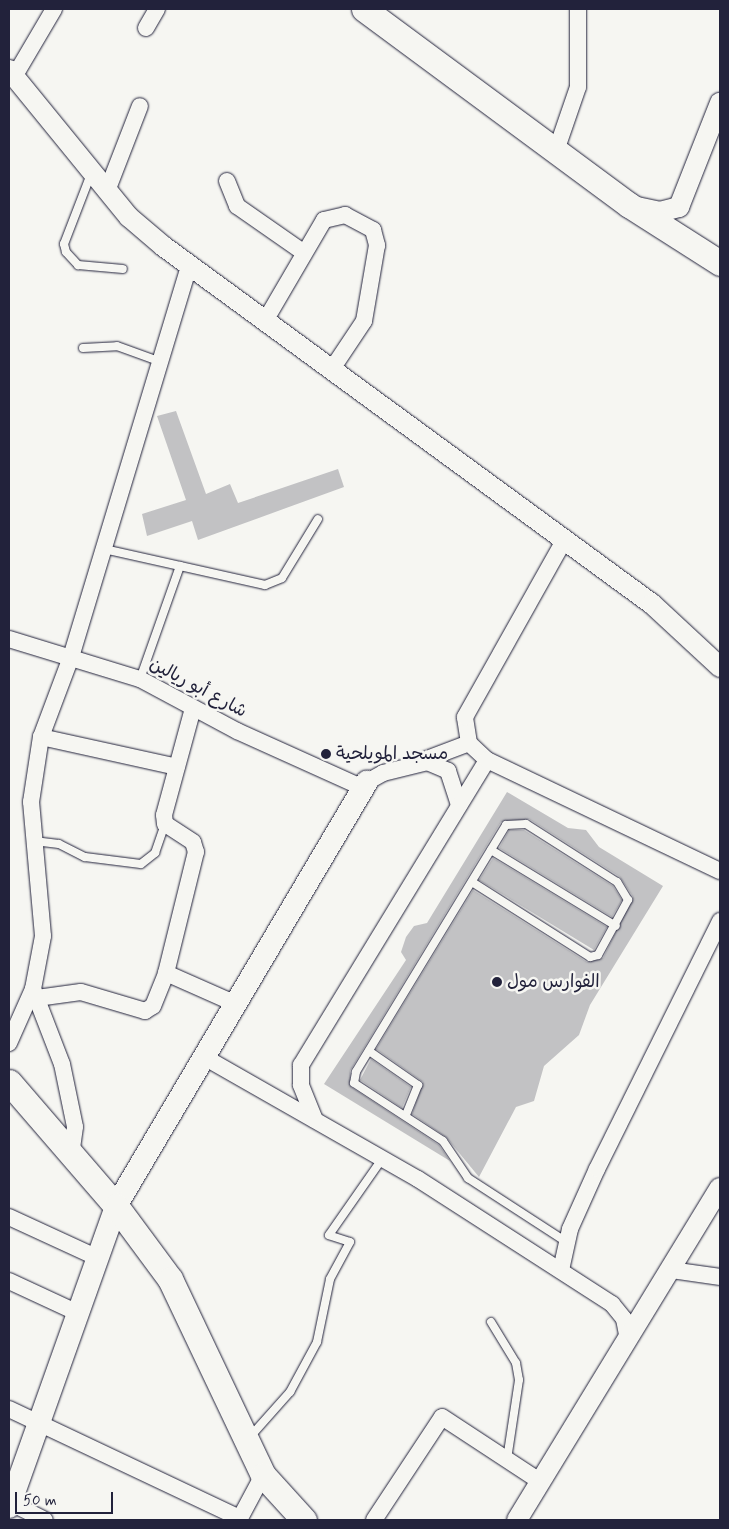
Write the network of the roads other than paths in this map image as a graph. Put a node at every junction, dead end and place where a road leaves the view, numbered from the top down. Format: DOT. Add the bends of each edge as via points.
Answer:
graph roads {
  1 [pos="54,9"];
  2 [pos="157,9"];
  3 [pos="364,9"];
  4 [pos="578,9"];
  5 [pos="146,28"];
  6 [pos="12,73"];
  7 [pos="720,103"];
  8 [pos="140,106"];
  9 [pos="556,151"];
  10 [pos="91,172"];
  11 [pos="228,180"];
  12 [pos="107,191"];
  13 [pos="629,205"];
  14 [pos="303,252"];
  15 [pos="720,263"];
  16 [pos="189,265"];
  17 [pos="123,269"];
  18 [pos="265,321"];
  19 [pos="84,348"];
  20 [pos="161,362"];
  21 [pos="332,369"];
  22 [pos="318,519"];
  23 [pos="565,539"];
  24 [pos="104,549"];
  25 [pos="180,566"];
  26 [pos="9,639"];
  27 [pos="71,657"];
  28 [pos="720,666"];
  29 [pos="140,679"];
  30 [pos="192,708"];
  31 [pos="41,737"];
  32 [pos="469,743"];
  33 [pos="487,760"];
  34 [pos="417,762"];
  35 [pos="177,766"];
  36 [pos="365,785"];
  37 [pos="459,805"];
  38 [pos="165,824"];
  39 [pos="34,841"];
  40 [pos="491,850"];
  41 [pos="720,871"];
  42 [pos="472,882"];
  43 [pos="720,921"];
  44 [pos="616,926"];
  45 [pos="166,973"];
  46 [pos="35,993"];
  47 [pos="236,1004"];
  48 [pos="9,1043"];
  49 [pos="369,1051"];
  50 [pos="204,1057"];
  51 [pos="9,1082"];
  52 [pos="406,1114"];
  53 [pos="315,1120"];
  54 [pos="71,1154"];
  55 [pos="382,1159"];
  56 [pos="720,1188"];
  57 [pos="116,1206"];
  58 [pos="9,1217"];
  59 [pos="565,1241"];
  60 [pos="98,1258"];
  61 [pos="561,1270"];
  62 [pos="671,1270"];
  63 [pos="720,1277"];
  64 [pos="9,1281"];
  65 [pos="78,1313"];
  66 [pos="491,1322"];
  67 [pos="628,1340"];
  68 [pos="9,1409"];
  69 [pos="38,1424"];
  70 [pos="248,1439"];
  71 [pos="507,1460"];
  72 [pos="263,1475"];
  73 [pos="541,1482"];
  74 [pos="9,1504"];
  75 [pos="240,1519"];
  76 [pos="45,1520"];
  77 [pos="304,1520"];
  78 [pos="374,1520"];
  79 [pos="517,1520"];
  1 -- 6 [label="street"];
  2 -- 5 [label="street"];
  3 -- 9 [label="main road"];
  4 -- 9 [label="street" via="578,87"];
  6 -- 10 [label="street"];
  7 -- 13 [label="street" via="679,207 660,212"];
  8 -- 12 [label="street"];
  9 -- 13 [label="main road"];
  10 -- 12 [label="street"];
  10 -- 17 [label="lane" via="66,252 78,265"];
  11 -- 14 [label="street" via="237,206"];
  12 -- 16 [label="street" via="130,217"];
  13 -- 15 [label="main road"];
  14 -- 18 [label="street"];
  14 -- 21 [label="street" via="316,227 334,216 345,215 378,236 364,321"];
  16 -- 18 [label="street"];
  16 -- 20 [label="street"];
  18 -- 21 [label="street"];
  19 -- 20 [label="lane" via="117,346"];
  20 -- 24 [label="street"];
  21 -- 23 [label="street"];
  22 -- 25 [label="lane" via="274,584"];
  23 -- 28 [label="street" via="652,604"];
  23 -- 32 [label="street" via="470,703 465,717"];
  24 -- 25 [label="lane"];
  24 -- 27 [label="street"];
  25 -- 29 [label="lane"];
  26 -- 27 [label="street, شارع أبو ريالين"];
  27 -- 29 [label="street, شارع أبو ريالين"];
  27 -- 31 [label="street"];
  29 -- 30 [label="street, شارع أبو ريالين"];
  30 -- 35 [label="street"];
  30 -- 36 [label="street, شارع أبو ريالين"];
  31 -- 35 [label="street"];
  31 -- 39 [label="street" via="31,802"];
  32 -- 33 [label="street"];
  32 -- 34 [label="street"];
  33 -- 37 [label="street"];
  33 -- 41 [label="street"];
  34 -- 36 [label="street"];
  34 -- 37 [label="street" via="448,771"];
  35 -- 38 [label="street"];
  36 -- 47 [label="main road"];
  37 -- 53 [label="street" via="301,1065 301,1085"];
  38 -- 39 [label="lane" via="154,853 142,864 85,857 59,844"];
  38 -- 45 [label="street" via="193,842 196,852"];
  39 -- 46 [label="street" via="43,936"];
  40 -- 42 [label="lane"];
  40 -- 44 [label="lane"];
  40 -- 44 [label="lane" via="506,825 526,824 617,882 628,900"];
  42 -- 44 [label="lane" via="590,957 598,955"];
  42 -- 49 [label="lane"];
  43 -- 59 [label="street" via="620,1118"];
  45 -- 46 [label="street" via="150,1011 88,992"];
  45 -- 47 [label="street"];
  46 -- 48 [label="street"];
  46 -- 54 [label="street" via="62,1064 75,1128"];
  47 -- 50 [label="main road"];
  49 -- 52 [label="lane" via="418,1085"];
  49 -- 52 [label="lane" via="354,1082"];
  50 -- 53 [label="street"];
  50 -- 57 [label="main road"];
  51 -- 54 [label="main road"];
  52 -- 59 [label="lane" via="449,1147 468,1178"];
  53 -- 55 [label="street"];
  54 -- 57 [label="main road"];
  55 -- 61 [label="street"];
  55 -- 70 [label="lane" via="329,1235 350,1242 330,1279 317,1342 290,1392"];
  56 -- 62 [label="street"];
  57 -- 60 [label="main road"];
  57 -- 70 [label="main road" via="170,1279"];
  58 -- 60 [label="street"];
  59 -- 61 [label="street"];
  60 -- 65 [label="main road"];
  61 -- 67 [label="street" via="620,1311"];
  62 -- 63 [label="street"];
  62 -- 67 [label="street"];
  64 -- 65 [label="street"];
  65 -- 69 [label="main road"];
  66 -- 71 [label="lane" via="516,1363 519,1380"];
  67 -- 73 [label="street"];
  68 -- 69 [label="street"];
  69 -- 74 [label="main road"];
  69 -- 75 [label="street"];
  70 -- 72 [label="main road"];
  71 -- 73 [label="street"];
  71 -- 78 [label="street" via="442,1417"];
  72 -- 75 [label="street"];
  72 -- 77 [label="main road"];
  73 -- 79 [label="street"];
  74 -- 76 [label="street"];
}
